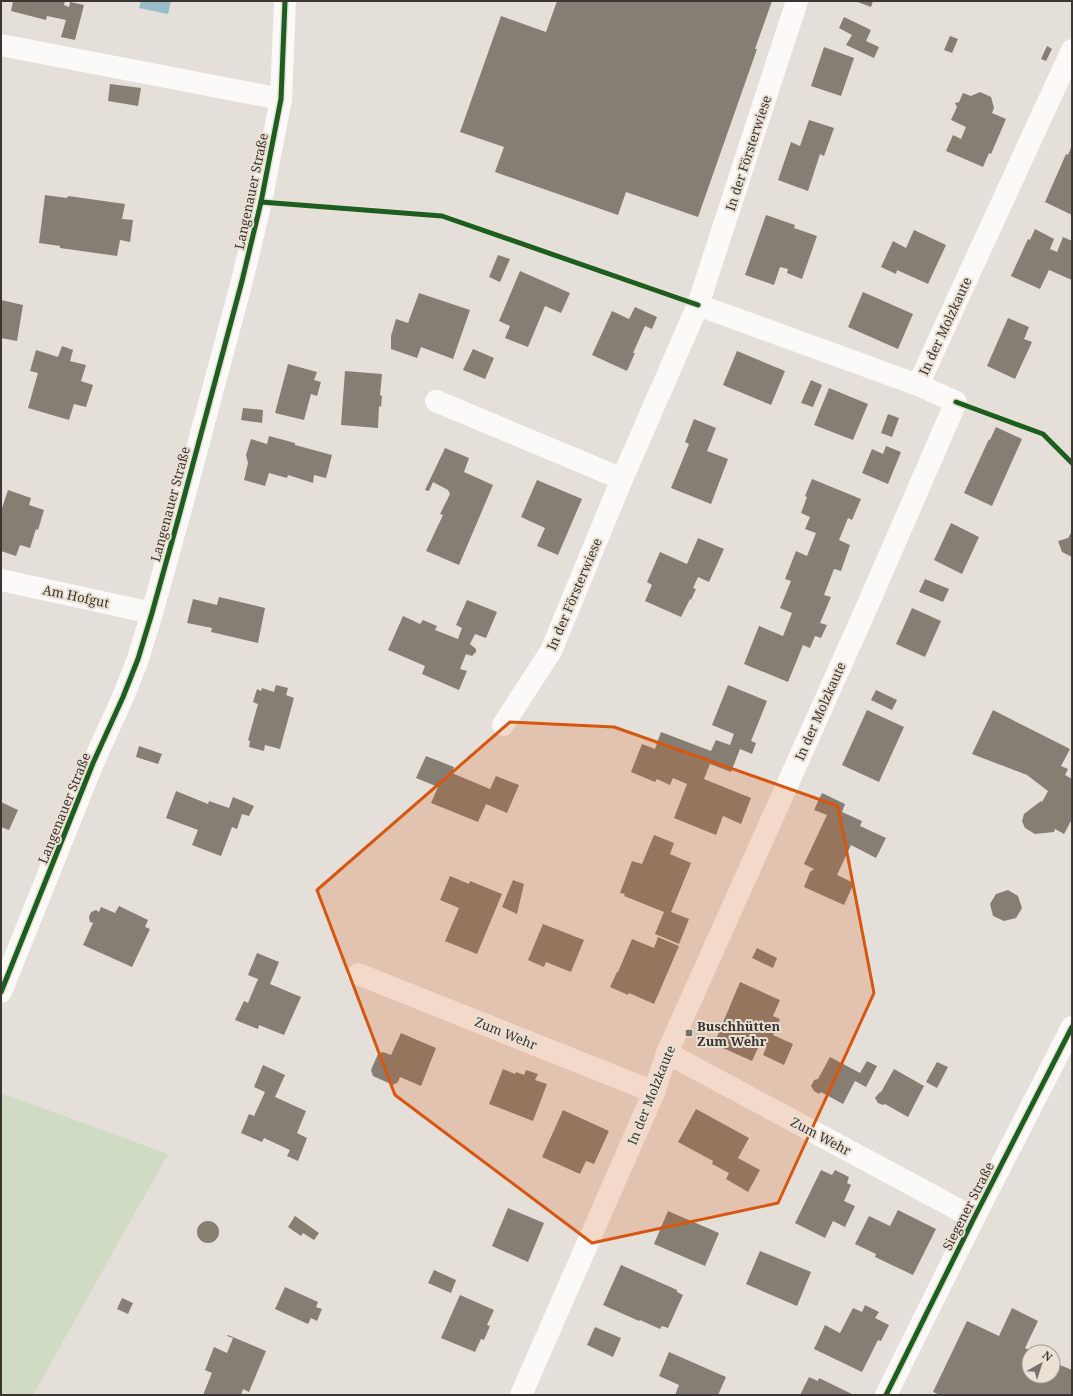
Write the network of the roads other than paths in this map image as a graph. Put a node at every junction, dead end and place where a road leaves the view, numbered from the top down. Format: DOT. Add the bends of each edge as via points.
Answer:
graph roads {
  1 [pos="285,1"];
  2 [pos="797,1"];
  3 [pos="1,45"];
  4 [pos="1072,50"];
  5 [pos="281,99"];
  6 [pos="698,305"];
  7 [pos="918,385"];
  8 [pos="436,401"];
  9 [pos="622,479"];
  10 [pos="1,580"];
  11 [pos="152,613"];
  12 [pos="503,724"];
  13 [pos="358,974"];
  14 [pos="1,992"];
  15 [pos="1072,1027"];
  16 [pos="667,1053"];
  17 [pos="654,1092"];
  18 [pos="974,1218"];
  19 [pos="521,1395"];
  20 [pos="886,1395"];
  1 -- 5 [label="street, Langenauer Straße"];
  2 -- 6 [label="street, In der Försterwiese"];
  3 -- 5 [label="street"];
  4 -- 7 [label="street, In der Molzkaute"];
  5 -- 11 [label="street, Langenauer Straße" via="261,202 242,281"];
  6 -- 7 [label="street"];
  6 -- 9 [label="street, In der Försterwiese"];
  7 -- 16 [label="street, In der Molzkaute" via="956,402"];
  8 -- 9 [label="street"];
  9 -- 12 [label="street, In der Försterwiese" via="552,651"];
  10 -- 11 [label="street, Am Hofgut"];
  11 -- 14 [label="street, Langenauer Straße" via="123,697 93,763"];
  13 -- 17 [label="street, Zum Wehr"];
  15 -- 18 [label="street, Siegener Straße"];
  16 -- 17 [label="street, In der Molzkaute"];
  16 -- 18 [label="street, Zum Wehr"];
  17 -- 19 [label="street, In der Molzkaute"];
  18 -- 20 [label="street, Siegener Straße"];
}
